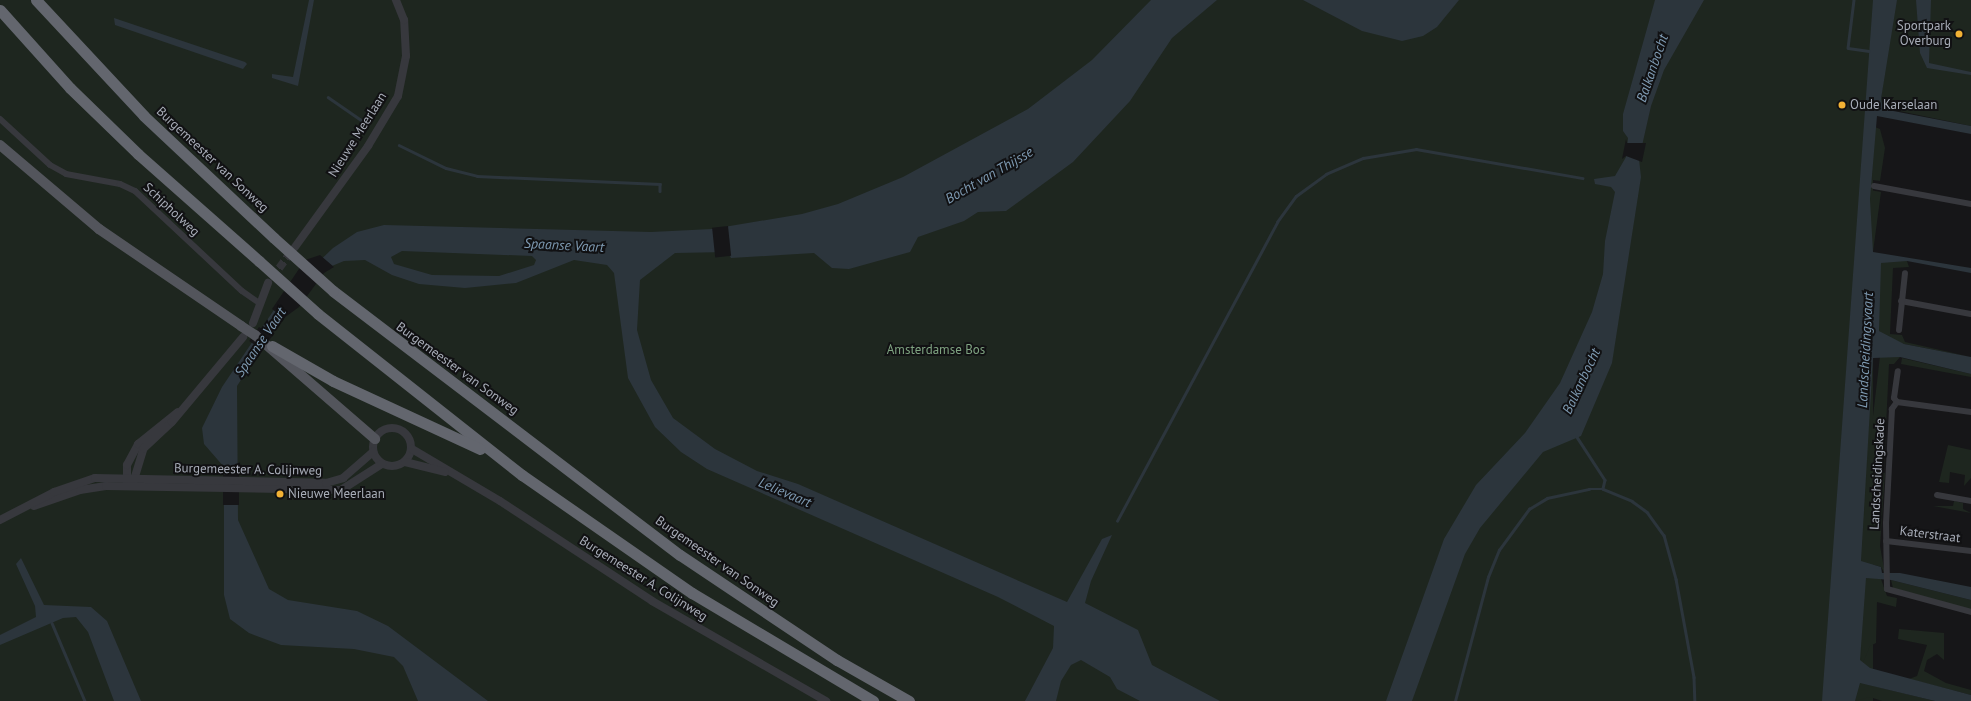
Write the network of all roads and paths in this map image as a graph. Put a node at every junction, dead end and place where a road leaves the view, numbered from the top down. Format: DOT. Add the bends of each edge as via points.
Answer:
graph roads {
  1 [pos="36,0"];
  2 [pos="396,0"];
  3 [pos="0,10"];
  4 [pos="0,119"];
  5 [pos="0,145"];
  6 [pos="1874,186"];
  7 [pos="1971,204"];
  8 [pos="295,247"];
  9 [pos="1905,273"];
  10 [pos="268,283"];
  11 [pos="1901,301"];
  12 [pos="258,302"];
  13 [pos="1971,314"];
  14 [pos="253,323"];
  15 [pos="1899,330"];
  16 [pos="243,337"];
  17 [pos="272,346"];
  18 [pos="1898,371"];
  19 [pos="1897,402"];
  20 [pos="178,412"];
  21 [pos="1971,412"];
  22 [pos="374,440"];
  23 [pos="412,449"];
  24 [pos="374,452"];
  25 [pos="405,462"];
  26 [pos="382,464"];
  27 [pos="450,473"];
  28 [pos="522,475"];
  29 [pos="125,479"];
  30 [pos="135,480"];
  31 [pos="214,485"];
  32 [pos="247,486"];
  33 [pos="130,487"];
  34 [pos="1937,495"];
  35 [pos="1971,501"];
  36 [pos="29,507"];
  37 [pos="0,520"];
  38 [pos="1886,541"];
  39 [pos="1971,551"];
  40 [pos="1971,612"];
  41 [pos="826,701"];
  42 [pos="873,701"];
  43 [pos="910,701"];
  1 -- 43 [label="highway, Burgemeester van Sonweg, bridge" via="144,116 333,292 680,555 837,660"];
  2 -- 8 [label="street, Nieuwe Meerlaan" via="404,20 406,56 398,96 364,152"];
  3 -- 28 [label="highway, bridge" via="70,88 138,154 318,314"];
  4 -- 12 [label="street, Schipholweg" via="50,165 66,174 120,184 135,191 242,291"];
  5 -- 17 [label="main road, bridge" via="99,229"];
  6 -- 7 [label="street"];
  9 -- 11 [label="street"];
  10 -- 12 [label="street"];
  11 -- 13 [label="street"];
  11 -- 15 [label="street"];
  12 -- 14 [label="street"];
  16 -- 20 [label="street"];
  17 -- 22 [label="main road"];
  17 -- 28 [label="highway" via="339,384 433,424"];
  18 -- 19 [label="street, Landscheidingskade" via="1894,398"];
  19 -- 21 [label="street"];
  19 -- 38 [label="street, Landscheidingskade" via="1892,409"];
  20 -- 29 [label="street" via="138,444 127,465"];
  20 -- 30 [label="street" via="172,422 144,448"];
  22 -- 23 [label="street" via="384,430 397,429 408,436"];
  22 -- 24 [label="street"];
  23 -- 25 [label="street"];
  23 -- 27 [label="street, Burgemeester A. Colijnweg"];
  24 -- 26 [label="street"];
  24 -- 32 [label="street, Burgemeester A. Colijnweg" via="336,482"];
  25 -- 26 [label="street" via="398,466"];
  25 -- 27 [label="street, Burgemeester A. Colijnweg"];
  26 -- 32 [label="street, Burgemeester A. Colijnweg" via="341,490"];
  27 -- 41 [label="street, Burgemeester A. Colijnweg" via="500,500 672,613"];
  28 -- 42 [label="highway" via="692,593"];
  29 -- 30 [label="street"];
  29 -- 33 [label="street"];
  29 -- 36 [label="street" via="80,481"];
  30 -- 31 [label="street, Burgemeester A. Colijnweg"];
  30 -- 33 [label="street"];
  31 -- 32 [label="street, Burgemeester A. Colijnweg"];
  31 -- 33 [label="street, Burgemeester A. Colijnweg"];
  33 -- 36 [label="street" via="94,487"];
  34 -- 35 [label="street"];
  36 -- 37 [label="street"];
  38 -- 39 [label="street, Katerstraat"];
  38 -- 40 [label="street, Landscheidingskade" via="1887,583 1891,593"];
}
